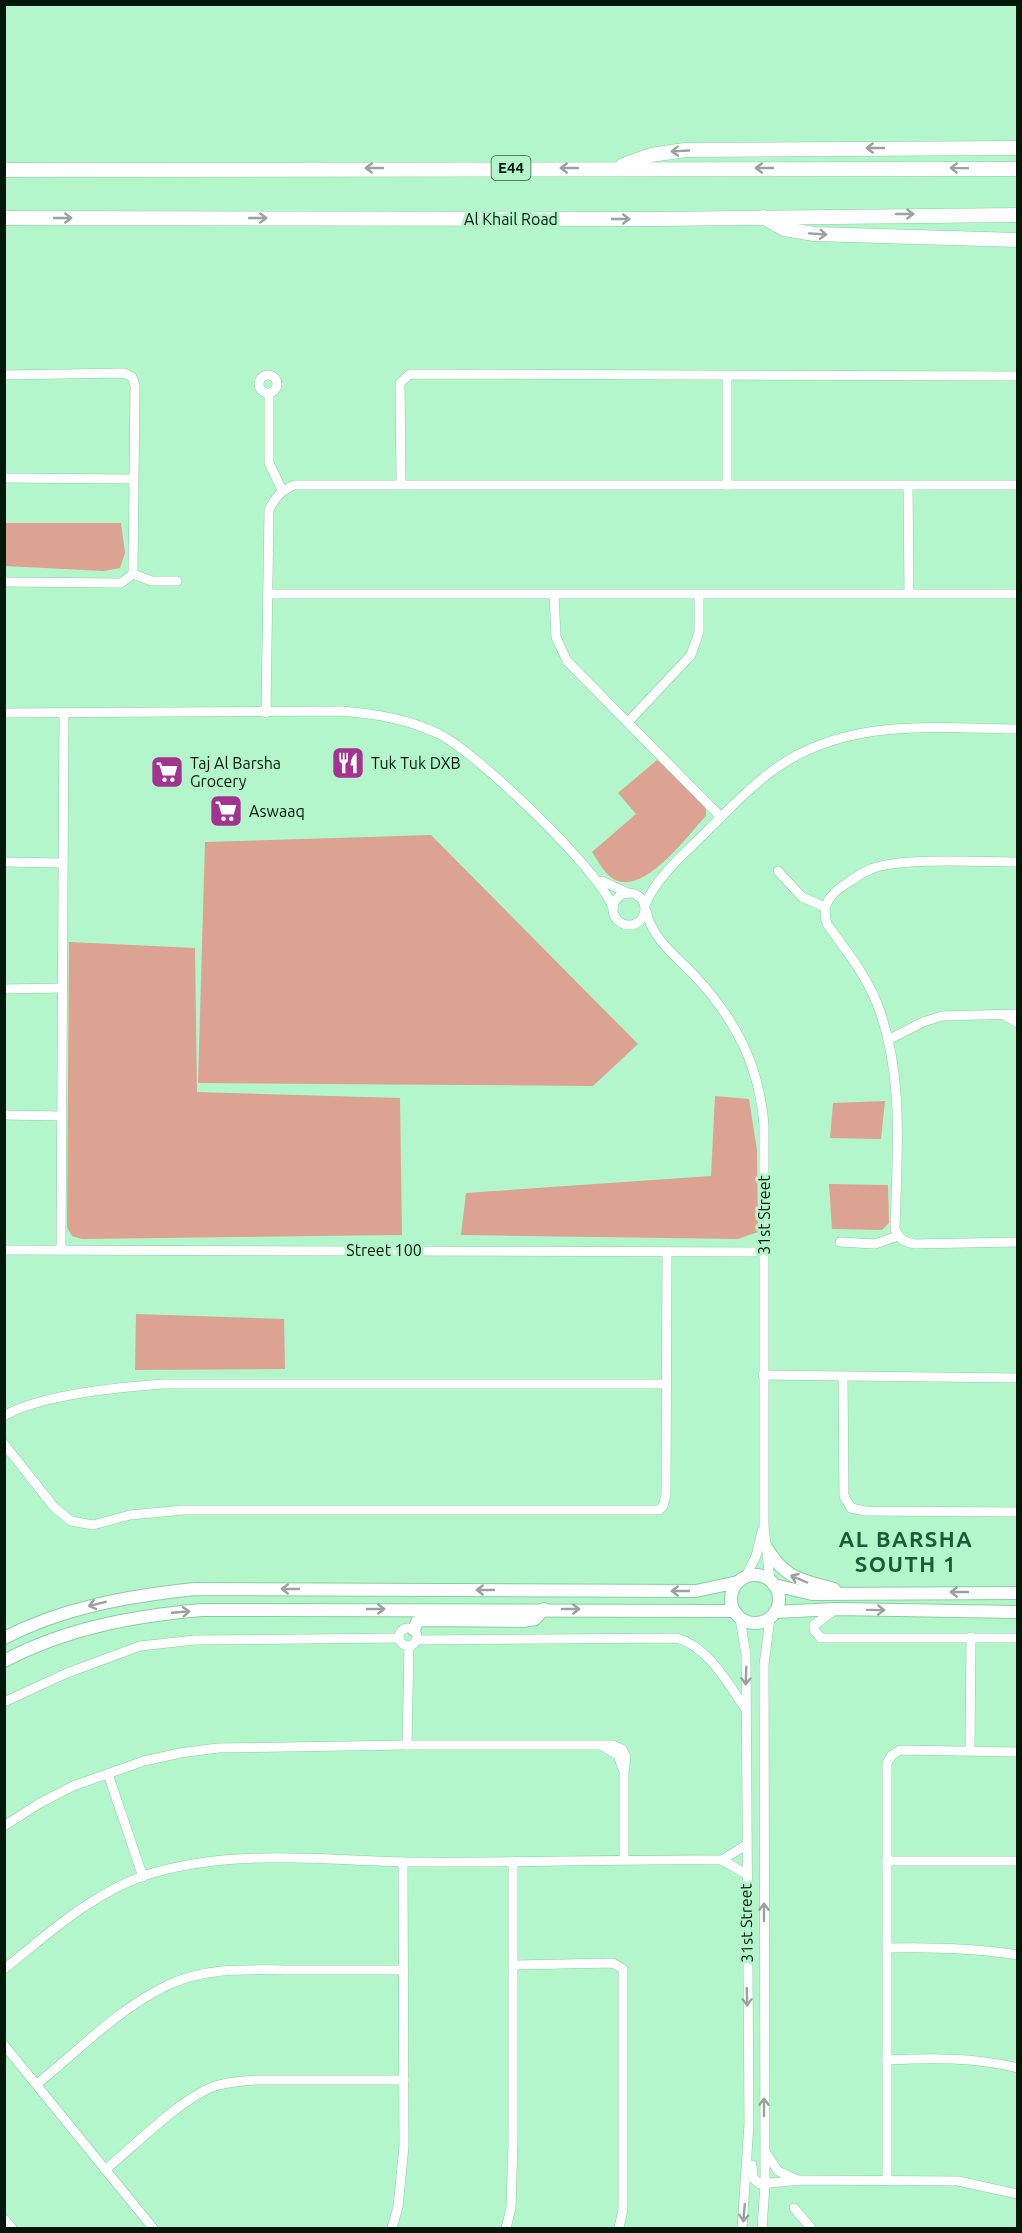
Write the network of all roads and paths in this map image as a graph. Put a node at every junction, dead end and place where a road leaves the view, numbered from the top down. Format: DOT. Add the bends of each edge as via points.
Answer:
graph roads {
  1 [pos="1017,148"];
  2 [pos="618,168"];
  3 [pos="1017,169"];
  4 [pos="4,170"];
  5 [pos="1017,214"];
  6 [pos="763,216"];
  7 [pos="4,218"];
  8 [pos="1017,240"];
  9 [pos="4,375"];
  10 [pos="727,376"];
  11 [pos="1017,376"];
  12 [pos="269,394"];
  13 [pos="4,478"];
  14 [pos="133,479"];
  15 [pos="401,484"];
  16 [pos="727,485"];
  17 [pos="1017,485"];
  18 [pos="908,486"];
  19 [pos="282,490"];
  20 [pos="133,574"];
  21 [pos="177,581"];
  22 [pos="4,582"];
  23 [pos="909,593"];
  24 [pos="268,594"];
  25 [pos="1017,594"];
  26 [pos="554,595"];
  27 [pos="699,596"];
  28 [pos="4,712"];
  29 [pos="64,713"];
  30 [pos="266,713"];
  31 [pos="629,721"];
  32 [pos="1017,729"];
  33 [pos="721,817"];
  34 [pos="4,862"];
  35 [pos="1017,862"];
  36 [pos="61,863"];
  37 [pos="778,871"];
  38 [pos="597,879"];
  39 [pos="660,879"];
  40 [pos="631,893"];
  41 [pos="825,907"];
  42 [pos="613,908"];
  43 [pos="645,908"];
  44 [pos="630,926"];
  45 [pos="657,938"];
  46 [pos="63,988"];
  47 [pos="4,989"];
  48 [pos="1002,1014"];
  49 [pos="1017,1014"];
  50 [pos="1017,1023"];
  51 [pos="888,1040"];
  52 [pos="4,1115"];
  53 [pos="61,1116"];
  54 [pos="898,1236"];
  55 [pos="840,1242"];
  56 [pos="1017,1242"];
  57 [pos="62,1249"];
  58 [pos="4,1251"];
  59 [pos="667,1251"];
  60 [pos="763,1252"];
  61 [pos="763,1375"];
  62 [pos="843,1378"];
  63 [pos="1017,1378"];
  64 [pos="667,1384"];
  65 [pos="4,1416"];
  66 [pos="4,1444"];
  67 [pos="1017,1512"];
  68 [pos="764,1526"];
  69 [pos="766,1547"];
  70 [pos="741,1580"];
  71 [pos="772,1583"];
  72 [pos="844,1592"];
  73 [pos="1017,1593"];
  74 [pos="544,1609"];
  75 [pos="836,1609"];
  76 [pos="1017,1612"];
  77 [pos="737,1615"];
  78 [pos="773,1615"];
  79 [pos="971,1637"];
  80 [pos="4,1638"];
  81 [pos="399,1638"];
  82 [pos="413,1638"];
  83 [pos="1017,1638"];
  84 [pos="4,1661"];
  85 [pos="4,1702"];
  86 [pos="745,1708"];
  87 [pos="407,1745"];
  88 [pos="970,1749"];
  89 [pos="1017,1752"];
  90 [pos="108,1774"];
  91 [pos="4,1826"];
  92 [pos="746,1845"];
  93 [pos="624,1859"];
  94 [pos="722,1860"];
  95 [pos="513,1861"];
  96 [pos="887,1861"];
  97 [pos="403,1862"];
  98 [pos="1017,1862"];
  99 [pos="746,1874"];
  100 [pos="143,1876"];
  101 [pos="888,1948"];
  102 [pos="1017,1955"];
  103 [pos="514,1965"];
  104 [pos="4,1969"];
  105 [pos="403,1970"];
  106 [pos="4,2045"];
  107 [pos="887,2060"];
  108 [pos="1017,2068"];
  109 [pos="404,2080"];
  110 [pos="37,2084"];
  111 [pos="749,2124"];
  112 [pos="764,2147"];
  113 [pos="105,2170"];
  114 [pos="887,2179"];
  115 [pos="800,2181"];
  116 [pos="765,2185"];
  117 [pos="1017,2194"];
  118 [pos="794,2208"];
  119 [pos="4,2219"];
  120 [pos="12,2229"];
  121 [pos="153,2229"];
  122 [pos="392,2229"];
  123 [pos="506,2229"];
  124 [pos="619,2229"];
  125 [pos="742,2229"];
  126 [pos="762,2229"];
  127 [pos="811,2229"];
  1 -- 2 [label="highway, one-way" via="686,150 651,155"];
  3 -- 2 [label="highway, E44, one-way"];
  2 -- 4 [label="highway, E44, one-way"];
  6 -- 5 [label="highway, Al Khail Road, one-way"];
  7 -- 6 [label="highway, Al Khail Road, one-way"];
  6 -- 8 [label="highway, one-way" via="784,229 814,234"];
  9 -- 14 [label="street" via="124,373 132,377"];
  10 -- 11 [label="street"];
  10 -- 15 [label="street" via="406,375 400,383"];
  10 -- 16 [label="street"];
  12 -- 19 [label="street" via="269,463"];
  13 -- 14 [label="street"];
  14 -- 20 [label="street"];
  15 -- 16 [label="street"];
  15 -- 19 [label="street" via="294,485"];
  16 -- 18 [label="street"];
  17 -- 18 [label="street"];
  18 -- 23 [label="street"];
  19 -- 24 [label="street" via="268,510"];
  20 -- 21 [label="street" via="152,581"];
  20 -- 22 [label="street" via="121,583"];
  23 -- 25 [label="street"];
  23 -- 27 [label="street"];
  24 -- 26 [label="street"];
  24 -- 30 [label="street"];
  26 -- 27 [label="street"];
  26 -- 31 [label="street" via="560,650 577,672"];
  27 -- 31 [label="street" via="699,633 691,655"];
  28 -- 29 [label="street"];
  29 -- 30 [label="street"];
  29 -- 36 [label="street"];
  30 -- 38 [label="street" via="378,714 441,735 484,765"];
  31 -- 33 [label="street"];
  32 -- 33 [label="street" via="883,728 836,738 813,746 772,771"];
  33 -- 39 [label="street"];
  34 -- 36 [label="street"];
  35 -- 41 [label="street" via="888,864 857,875"];
  36 -- 46 [label="street"];
  37 -- 41 [label="street" via="802,897"];
  38 -- 40 [label="street"];
  38 -- 42 [label="street"];
  39 -- 40 [label="street"];
  39 -- 43 [label="street"];
  40 -- 42 [label="street" via="618,897"];
  40 -- 43 [label="street"];
  41 -- 51 [label="street" via="827,924 876,1001"];
  42 -- 44 [label="street" via="619,921"];
  43 -- 44 [label="street" via="642,920"];
  43 -- 45 [label="street"];
  44 -- 45 [label="street"];
  45 -- 60 [label="street, 31st Street" via="727,1014 756,1071 764,1125"];
  46 -- 47 [label="street"];
  46 -- 53 [label="street"];
  48 -- 49 [label="street"];
  48 -- 50 [label="street"];
  48 -- 51 [label="street" via="942,1016"];
  51 -- 54 [label="street" via="896,1092"];
  52 -- 53 [label="street"];
  53 -- 57 [label="street"];
  54 -- 55 [label="street" via="883,1243"];
  54 -- 56 [label="street" via="915,1244"];
  57 -- 58 [label="street, Street 100"];
  57 -- 59 [label="street, Street 100"];
  59 -- 60 [label="street, Street 100"];
  59 -- 64 [label="street"];
  60 -- 61 [label="street, 31st Street"];
  61 -- 62 [label="street"];
  61 -- 68 [label="street, 31st Street"];
  62 -- 63 [label="street"];
  62 -- 67 [label="street" via="844,1496 851,1508"];
  64 -- 65 [label="street" via="163,1384 55,1399"];
  64 -- 66 [label="street" via="666,1500 659,1510 653,1511 184,1510 82,1525 62,1515"];
  68 -- 69 [label="street, 31st Street"];
  68 -- 70 [label="street, 31st Street" via="756,1556"];
  69 -- 71 [label="street, 31st Street"];
  72 -- 69 [label="main road, one-way" via="793,1577"];
  70 -- 71 [label="main road" via="759,1576"];
  70 -- 77 [label="main road" via="732,1593"];
  70 -- 80 [label="main road, one-way" via="696,1591 195,1589 117,1599 76,1609"];
  71 -- 72 [label="main road" via="812,1594"];
  71 -- 78 [label="main road" via="779,1598"];
  73 -- 72 [label="main road, one-way"];
  74 -- 77 [label="main road, one-way"];
  74 -- 82 [label="main road" via="535,1619 524,1621 421,1620"];
  84 -- 74 [label="main road, one-way" via="90,1627 167,1613 254,1609"];
  75 -- 76 [label="main road, one-way"];
  75 -- 78 [label="main road"];
  75 -- 79 [label="street" via="814,1625 821,1638"];
  77 -- 78 [label="main road" via="755,1623"];
  77 -- 86 [label="street, 31st Street, one-way" via="746,1655"];
  112 -- 78 [label="street, 31st Street, one-way" via="764,1677"];
  79 -- 83 [label="street"];
  79 -- 88 [label="street"];
  81 -- 82 [label="street" via="402,1644"];
  81 -- 82 [label="street" via="404,1629"];
  81 -- 85 [label="street" via="212,1639 140,1646"];
  82 -- 86 [label="street" via="677,1638 689,1641 710,1660"];
  82 -- 87 [label="street"];
  86 -- 92 [label="street, 31st Street"];
  87 -- 90 [label="street" via="218,1748 162,1757"];
  87 -- 93 [label="street" via="613,1745 622,1749 626,1757"];
  88 -- 89 [label="street"];
  88 -- 96 [label="street" via="900,1750 892,1755 886,1773"];
  90 -- 91 [label="street" via="73,1786"];
  90 -- 100 [label="street"];
  92 -- 94 [label="street"];
  92 -- 99 [label="street, 31st Street"];
  93 -- 94 [label="street"];
  93 -- 95 [label="street"];
  94 -- 99 [label="street"];
  95 -- 97 [label="street"];
  95 -- 103 [label="street"];
  96 -- 98 [label="street"];
  96 -- 101 [label="street"];
  97 -- 100 [label="street" via="333,1858 206,1862"];
  97 -- 105 [label="street"];
  99 -- 111 [label="street, 31st Street, one-way"];
  100 -- 104 [label="street" via="86,1905"];
  101 -- 102 [label="street"];
  101 -- 107 [label="street"];
  103 -- 123 [label="street" via="513,2142 511,2208"];
  103 -- 124 [label="street" via="613,1963 625,1973 623,2209"];
  105 -- 109 [label="street"];
  105 -- 110 [label="street" via="247,1970 194,1976 145,1998"];
  106 -- 110 [label="street"];
  107 -- 108 [label="street" via="973,2060"];
  107 -- 114 [label="street"];
  109 -- 113 [label="street" via="256,2080 213,2087 194,2097"];
  109 -- 122 [label="street" via="402,2178"];
  110 -- 113 [label="street"];
  111 -- 116 [label="street" via="753,2178"];
  111 -- 125 [label="street, 31st Street, one-way"];
  112 -- 115 [label="street" via="778,2171"];
  112 -- 116 [label="street, 31st Street"];
  113 -- 121 [label="street"];
  114 -- 115 [label="street"];
  114 -- 117 [label="street" via="958,2181"];
  115 -- 116 [label="street"];
  116 -- 126 [label="street, 31st Street"];
  118 -- 127 [label="street"];
  119 -- 120 [label="street"];
}
